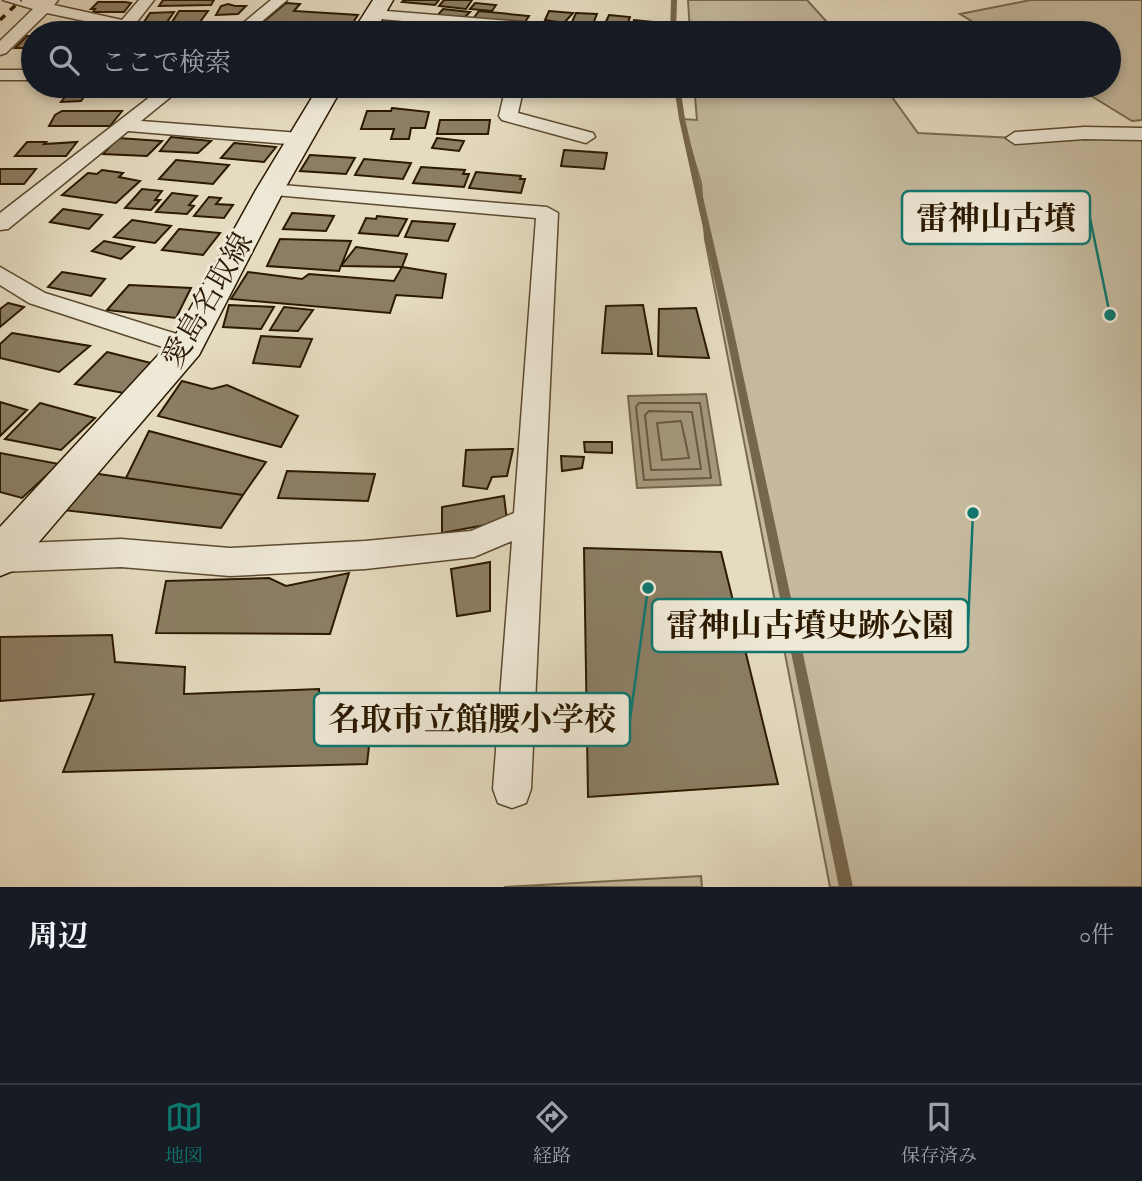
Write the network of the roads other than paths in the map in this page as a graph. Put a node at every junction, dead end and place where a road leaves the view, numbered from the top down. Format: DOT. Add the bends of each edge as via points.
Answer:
graph roads {
  1 [pos="10,0"];
  2 [pos="147,0"];
  3 [pos="280,0"];
  4 [pos="48,3"];
  5 [pos="379,7"];
  6 [pos="30,21"];
  7 [pos="112,21"];
  8 [pos="129,21"];
  9 [pos="254,21"];
  10 [pos="471,21"];
  11 [pos="21,29"];
  12 [pos="0,50"];
  13 [pos="0,75"];
  14 [pos="21,75"];
  15 [pos="160,98"];
  16 [pos="324,98"];
  17 [pos="512,98"];
  18 [pos="124,125"];
  19 [pos="1142,134"];
  20 [pos="586,137"];
  21 [pos="1015,138"];
  22 [pos="300,139"];
  23 [pos="270,190"];
  24 [pos="0,224"];
  25 [pos="0,274"];
  26 [pos="187,346"];
  27 [pos="528,520"];
  28 [pos="0,558"];
  29 [pos="512,789"];
  1 -- 4 [label="street"];
  2 -- 8 [label="street"];
  3 -- 9 [label="street"];
  4 -- 6 [label="street"];
  4 -- 7 [label="street"];
  5 -- 10 [label="street"];
  11 -- 12 [label="street"];
  13 -- 14 [label="street"];
  15 -- 18 [label="street"];
  16 -- 22 [label="main road, 愛島名取線"];
  17 -- 20 [label="street" via="508,116"];
  18 -- 22 [label="street"];
  18 -- 24 [label="street"];
  19 -- 21 [label="street"];
  22 -- 23 [label="main road, 愛島名取線"];
  23 -- 26 [label="main road, 愛島名取線"];
  23 -- 27 [label="street" via="547,213"];
  25 -- 26 [label="street" via="37,298"];
  26 -- 28 [label="main road, 愛島名取線"];
  27 -- 28 [label="street" via="474,544 365,555 230,562 121,553"];
  27 -- 29 [label="street"];
}
